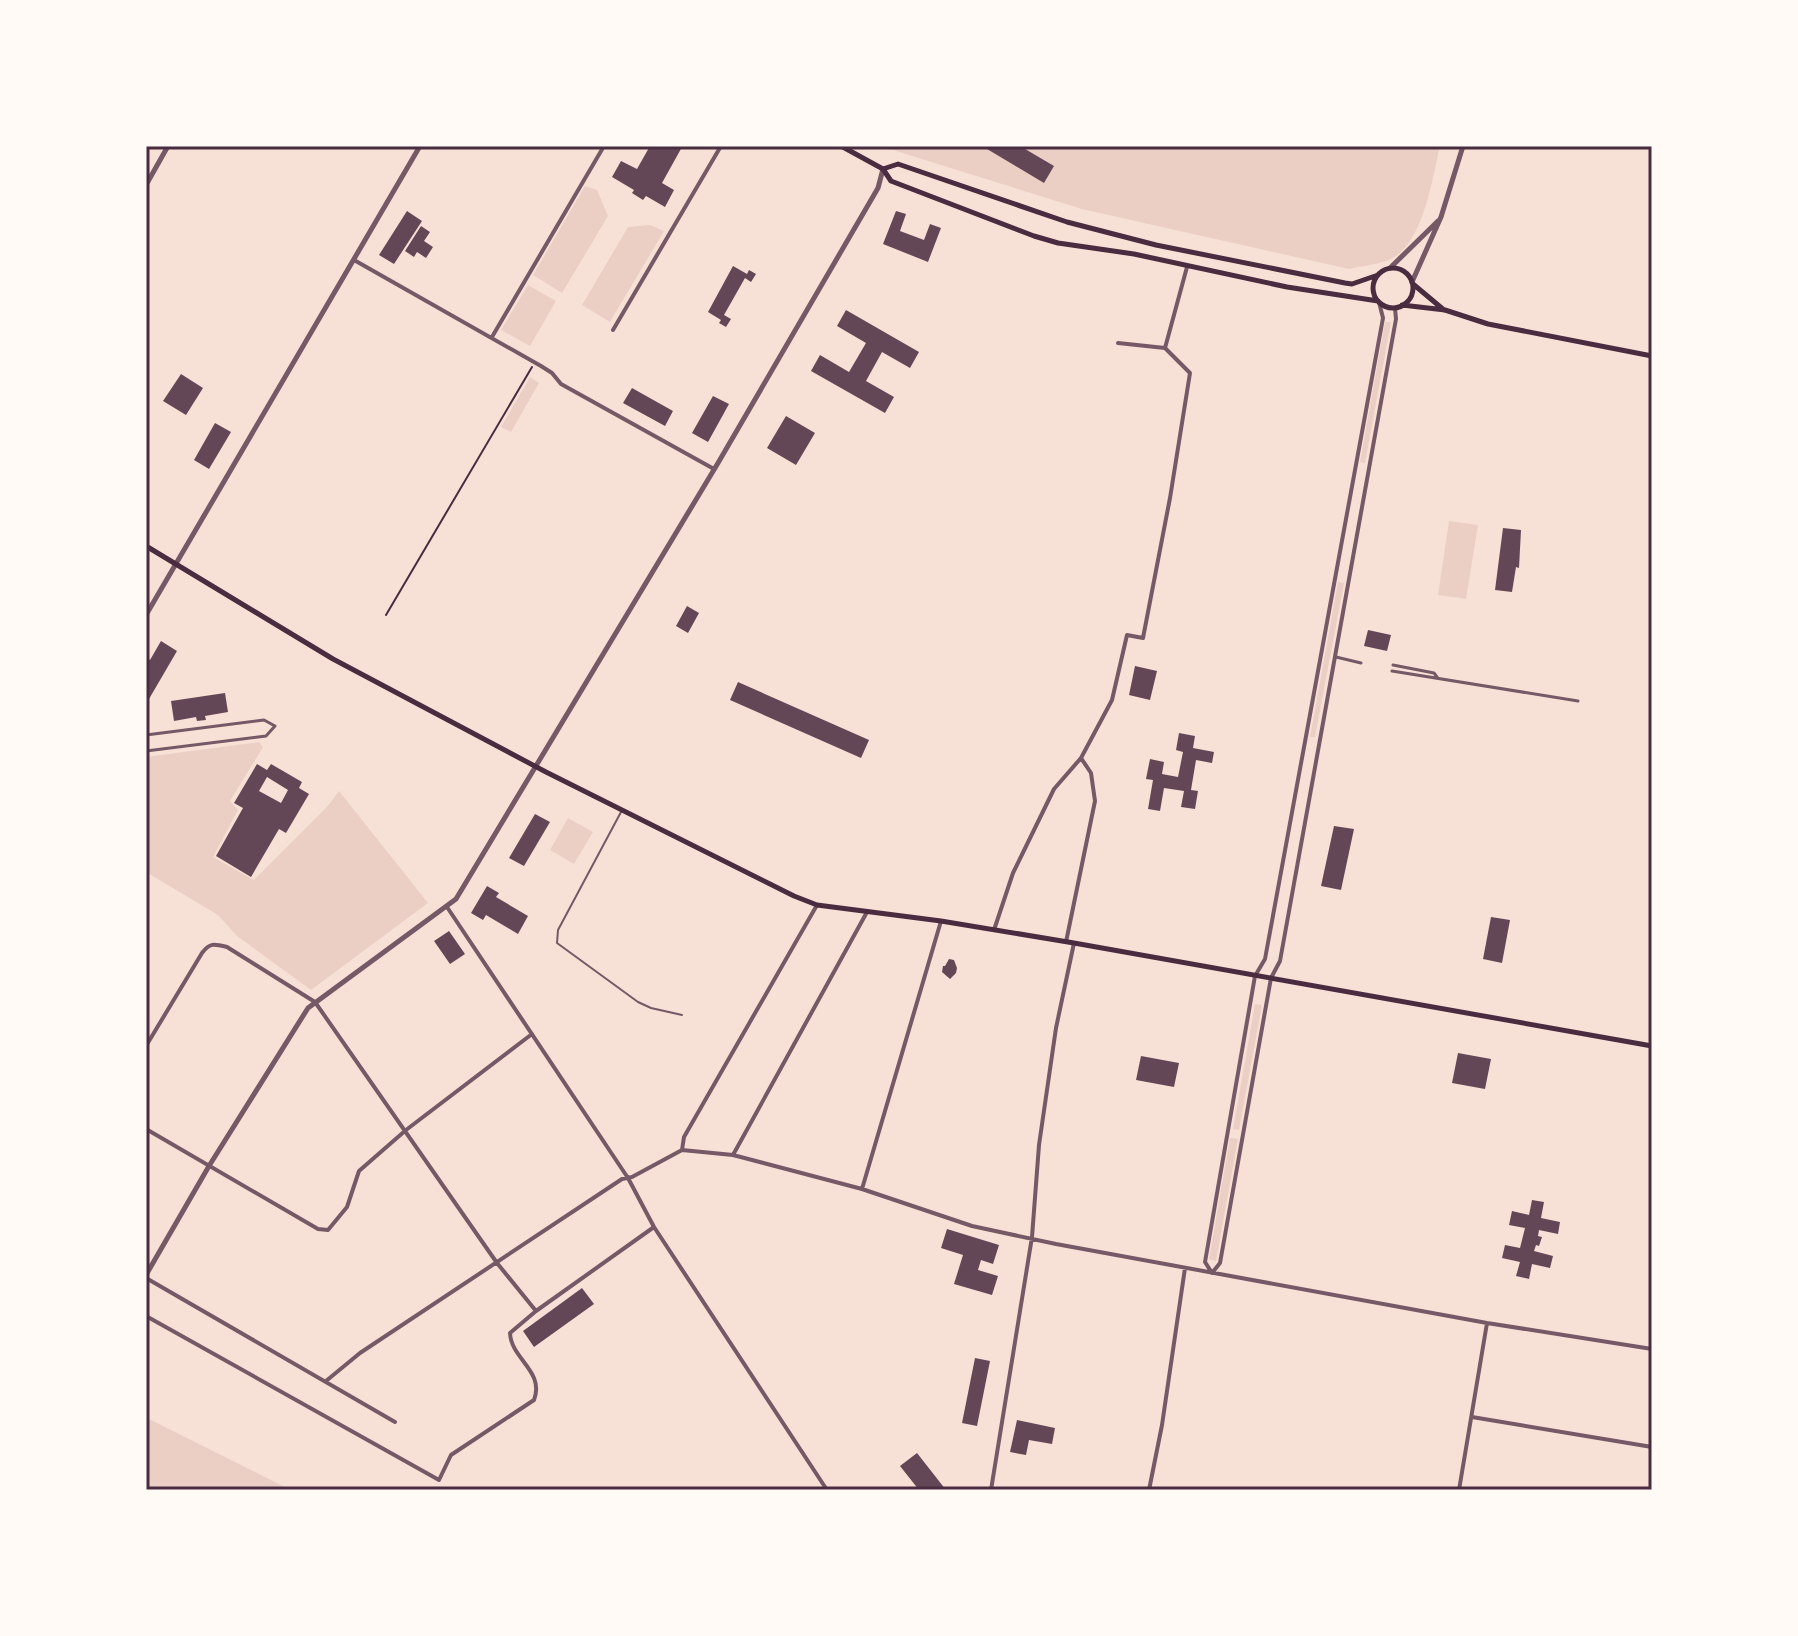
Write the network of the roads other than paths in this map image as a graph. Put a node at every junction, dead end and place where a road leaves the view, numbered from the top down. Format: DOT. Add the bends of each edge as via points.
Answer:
graph roads {
  1 [pos="168,146"];
  2 [pos="420,146"];
  3 [pos="604,146"];
  4 [pos="721,146"];
  5 [pos="841,146"];
  6 [pos="1463,146"];
  7 [pos="883,169"];
  8 [pos="146,185"];
  9 [pos="1441,217"];
  10 [pos="354,260"];
  11 [pos="1187,267"];
  12 [pos="1390,268"];
  13 [pos="1378,275"];
  14 [pos="1412,283"];
  15 [pos="1378,301"];
  16 [pos="1399,306"];
  17 [pos="1445,310"];
  18 [pos="613,330"];
  19 [pos="491,338"];
  20 [pos="1118,343"];
  21 [pos="1165,348"];
  22 [pos="1652,356"];
  23 [pos="714,469"];
  24 [pos="146,546"];
  25 [pos="176,564"];
  26 [pos="146,615"];
  27 [pos="1336,657"];
  28 [pos="1361,663"];
  29 [pos="1393,665"];
  30 [pos="1392,671"];
  31 [pos="1437,677"];
  32 [pos="1578,701"];
  33 [pos="146,735"];
  34 [pos="146,751"];
  35 [pos="1081,758"];
  36 [pos="536,767"];
  37 [pos="622,810"];
  38 [pos="817,905"];
  39 [pos="447,907"];
  40 [pos="867,912"];
  41 [pos="941,921"];
  42 [pos="994,930"];
  43 [pos="1066,942"];
  44 [pos="1074,943"];
  45 [pos="1255,976"];
  46 [pos="1271,978"];
  47 [pos="315,1002"];
  48 [pos="682,1015"];
  49 [pos="532,1034"];
  50 [pos="146,1046"];
  51 [pos="1652,1046"];
  52 [pos="146,1129"];
  53 [pos="406,1130"];
  54 [pos="682,1150"];
  55 [pos="733,1155"];
  56 [pos="209,1166"];
  57 [pos="628,1178"];
  58 [pos="862,1189"];
  59 [pos="654,1227"];
  60 [pos="1032,1237"];
  61 [pos="497,1263"];
  62 [pos="1185,1268"];
  63 [pos="1212,1273"];
  64 [pos="146,1276"];
  65 [pos="536,1311"];
  66 [pos="146,1316"];
  67 [pos="1487,1323"];
  68 [pos="1652,1349"];
  69 [pos="326,1381"];
  70 [pos="1472,1417"];
  71 [pos="395,1422"];
  72 [pos="1652,1447"];
  73 [pos="827,1490"];
  74 [pos="991,1490"];
  75 [pos="1149,1490"];
  76 [pos="1459,1490"];
  1 -- 8 [label="street"];
  2 -- 10 [label="street"];
  3 -- 19 [label="street"];
  4 -- 18 [label="street"];
  5 -- 7 [label="main road"];
  6 -- 9 [label="street"];
  7 -- 11 [label="main road" via="891,181 1034,236"];
  7 -- 13 [label="main road" via="898,164 1030,211 1156,245 1352,284"];
  7 -- 23 [label="street" via="878,188"];
  9 -- 12 [label="street"];
  9 -- 14 [label="street"];
  10 -- 19 [label="street"];
  10 -- 25 [label="street"];
  11 -- 15 [label="main road"];
  11 -- 21 [label="street"];
  12 -- 13 [label="main road"];
  12 -- 14 [label="main road" via="1404,271"];
  13 -- 15 [label="main road"];
  14 -- 16 [label="main road" via="1412,295"];
  14 -- 17 [label="main road"];
  15 -- 16 [label="main road"];
  15 -- 45 [label="street" via="1383,318 1265,959"];
  16 -- 17 [label="main road"];
  16 -- 27 [label="street"];
  17 -- 22 [label="main road" via="1488,324"];
  19 -- 23 [label="street" via="552,373 561,384"];
  20 -- 21 [label="street"];
  21 -- 35 [label="street" via="1190,373 1143,638 1127,635 1112,700"];
  23 -- 36 [label="street"];
  24 -- 25 [label="main road"];
  25 -- 26 [label="street"];
  25 -- 36 [label="main road" via="317,650"];
  27 -- 28 [label="street"];
  27 -- 46 [label="street" via="1280,961"];
  29 -- 31 [label="street"];
  30 -- 31 [label="street"];
  31 -- 32 [label="street"];
  33 -- 34 [label="street" via="264,720 275,726 266,736"];
  35 -- 42 [label="street" via="1054,789 1013,873"];
  35 -- 43 [label="street" via="1091,773 1095,801"];
  36 -- 37 [label="main road"];
  36 -- 39 [label="street"];
  37 -- 38 [label="main road"];
  37 -- 48 [label="lane" via="558,930 557,943 638,1002"];
  38 -- 40 [label="main road"];
  38 -- 54 [label="street" via="684,1137"];
  39 -- 47 [label="street"];
  39 -- 49 [label="street"];
  40 -- 41 [label="main road"];
  40 -- 55 [label="street"];
  41 -- 42 [label="main road"];
  41 -- 58 [label="street"];
  42 -- 43 [label="main road"];
  43 -- 44 [label="main road"];
  44 -- 45 [label="main road"];
  44 -- 60 [label="street" via="1039,1145"];
  45 -- 46 [label="main road"];
  45 -- 63 [label="street" via="1205,1262"];
  46 -- 51 [label="main road"];
  46 -- 63 [label="street" via="1220,1263"];
  47 -- 50 [label="street" via="227,947 208,945"];
  47 -- 53 [label="street"];
  47 -- 56 [label="street"];
  49 -- 53 [label="street"];
  49 -- 57 [label="street"];
  52 -- 56 [label="street"];
  53 -- 56 [label="street" via="359,1171 347,1207 328,1230"];
  53 -- 61 [label="street"];
  54 -- 55 [label="street"];
  54 -- 57 [label="street"];
  55 -- 58 [label="street"];
  56 -- 64 [label="street"];
  57 -- 59 [label="street"];
  57 -- 61 [label="street"];
  58 -- 60 [label="street" via="972,1226"];
  59 -- 65 [label="street"];
  59 -- 73 [label="street"];
  60 -- 62 [label="street"];
  60 -- 74 [label="street"];
  61 -- 65 [label="street"];
  61 -- 69 [label="street"];
  62 -- 63 [label="street"];
  62 -- 75 [label="street"];
  63 -- 67 [label="street"];
  64 -- 69 [label="street"];
  65 -- 66 [label="street" via="510,1333 536,1379 534,1400 451,1455 439,1480"];
  67 -- 68 [label="street"];
  67 -- 70 [label="street"];
  69 -- 71 [label="street"];
  70 -- 72 [label="street"];
  70 -- 76 [label="street"];
}
